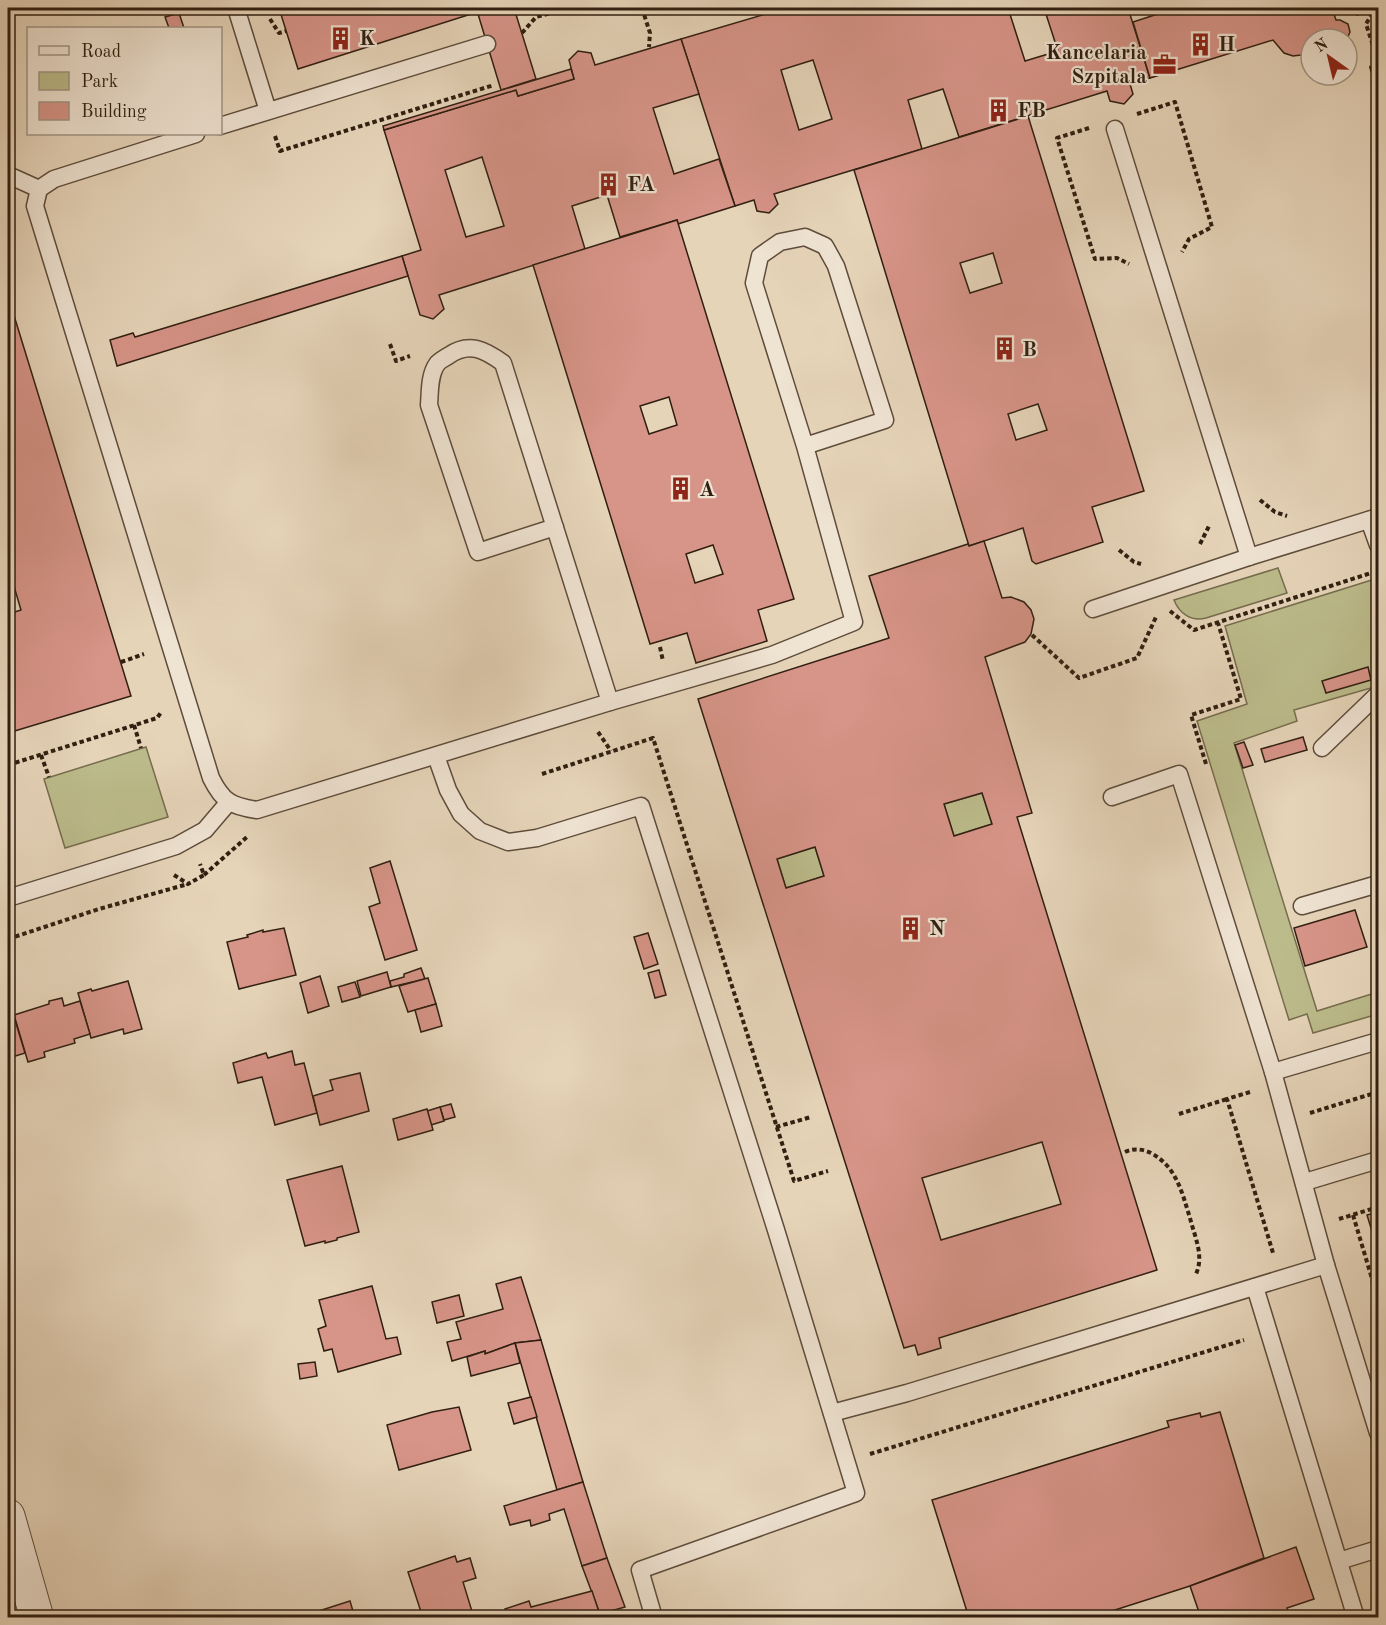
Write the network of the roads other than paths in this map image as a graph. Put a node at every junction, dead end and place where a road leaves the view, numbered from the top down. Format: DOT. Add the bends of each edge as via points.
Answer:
graph roads {
  1 [pos="236,8"];
  2 [pos="487,44"];
  3 [pos="268,111"];
  4 [pos="222,125"];
  5 [pos="1107,127"];
  6 [pos="193,135"];
  7 [pos="8,175"];
  8 [pos="39,189"];
  9 [pos="805,446"];
  10 [pos="1374,518"];
  11 [pos="555,527"];
  12 [pos="1378,545"];
  13 [pos="1250,557"];
  14 [pos="1093,609"];
  15 [pos="1378,694"];
  16 [pos="609,702"];
  17 [pos="1322,748"];
  18 [pos="436,756"];
  19 [pos="1112,797"];
  20 [pos="228,803"];
  21 [pos="1378,884"];
  22 [pos="8,898"];
  23 [pos="1302,906"];
  24 [pos="1378,1041"];
  25 [pos="1275,1078"];
  26 [pos="1378,1160"];
  27 [pos="1305,1182"];
  28 [pos="1326,1265"];
  29 [pos="1255,1287"];
  30 [pos="832,1413"];
  31 [pos="1378,1432"];
  32 [pos="8,1516"];
  33 [pos="1378,1549"];
  34 [pos="1339,1561"];
  35 [pos="37,1617"];
  36 [pos="654,1617"];
  37 [pos="1356,1617"];
  1 -- 3 [label="lane"];
  2 -- 3 [label="lane"];
  3 -- 4 [label="lane"];
  5 -- 13 [label="lane"];
  6 -- 8 [label="lane" via="54,179"];
  7 -- 8 [label="lane"];
  8 -- 20 [label="lane" via="35,206 211,778"];
  9 -- 9 [label="lane" via="754,283 760,256 780,242 805,237 825,246 836,266 885,420"];
  9 -- 16 [label="lane" via="854,622 772,655"];
  10 -- 12 [label="lane"];
  10 -- 13 [label="lane"];
  11 -- 11 [label="lane" via="478,552 429,405 430,383 437,364 456,351 487,351 503,363"];
  11 -- 16 [label="lane"];
  13 -- 14 [label="lane"];
  15 -- 17 [label="lane"];
  16 -- 18 [label="lane"];
  18 -- 20 [label="lane" via="257,810"];
  18 -- 30 [label="lane" via="462,814 480,831 508,842 537,838 641,806"];
  19 -- 25 [label="lane" via="1179,774"];
  20 -- 22 [label="lane" via="205,830 176,846"];
  21 -- 23 [label="lane"];
  24 -- 25 [label="lane"];
  25 -- 27 [label="lane"];
  26 -- 27 [label="lane"];
  27 -- 28 [label="lane"];
  28 -- 29 [label="lane"];
  28 -- 31 [label="lane"];
  29 -- 30 [label="lane"];
  29 -- 34 [label="lane"];
  30 -- 36 [label="lane" via="856,1493 640,1570"];
  32 -- 35 [label="street"];
  33 -- 34 [label="lane"];
  34 -- 37 [label="lane"];
}
